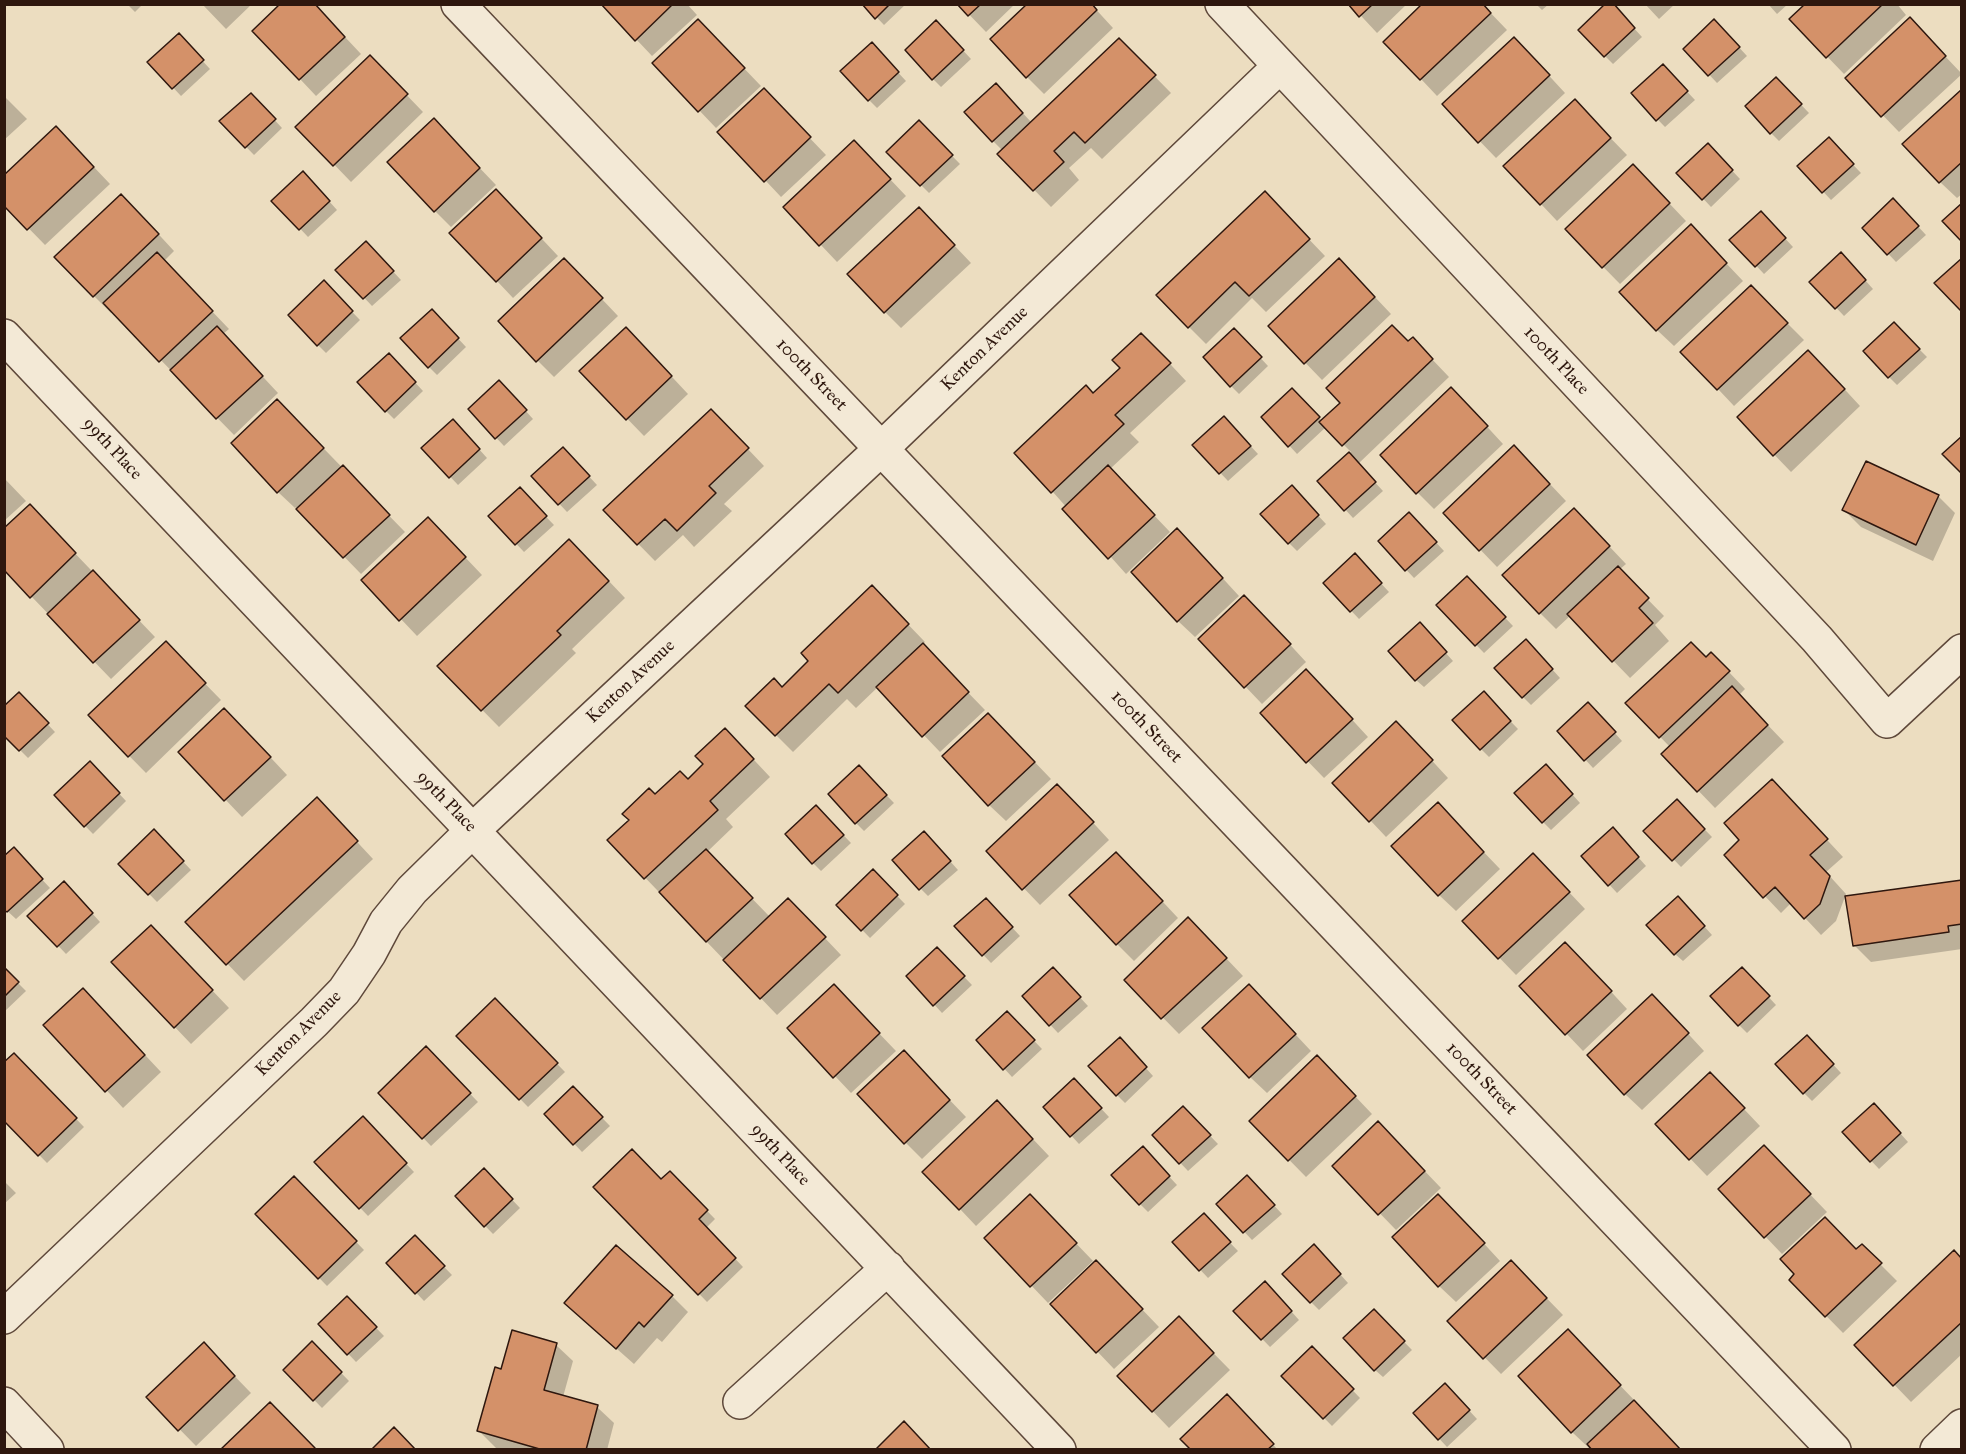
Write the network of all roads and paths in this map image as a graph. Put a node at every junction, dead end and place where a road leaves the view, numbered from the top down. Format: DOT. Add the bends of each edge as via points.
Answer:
graph roads {
  1 [pos="458,4"];
  2 [pos="1222,4"];
  3 [pos="1280,66"];
  4 [pos="4,336"];
  5 [pos="881,449"];
  6 [pos="1962,651"];
  7 [pos="473,830"];
  8 [pos="888,1268"];
  9 [pos="4,1317"];
  10 [pos="740,1402"];
  11 [pos="4,1404"];
  12 [pos="1962,1426"];
  13 [pos="47,1449"];
  14 [pos="1059,1449"];
  15 [pos="1834,1449"];
  16 [pos="1937,1449"];
  1 -- 5 [label="street, 100th Street"];
  2 -- 3 [label="street, 100th Place"];
  3 -- 5 [label="street, Kenton Avenue"];
  3 -- 6 [label="street, 100th Place" via="1818,639 1887,721"];
  4 -- 7 [label="street, 99th Place"];
  5 -- 7 [label="street, Kenton Avenue"];
  5 -- 15 [label="street, 100th Street"];
  7 -- 8 [label="street, 99th Place"];
  7 -- 9 [label="street, Kenton Avenue" via="386,922 344,991"];
  8 -- 10 [label="street"];
  8 -- 14 [label="street, 99th Place"];
  11 -- 13 [label="street"];
  12 -- 16 [label="street"];
}
